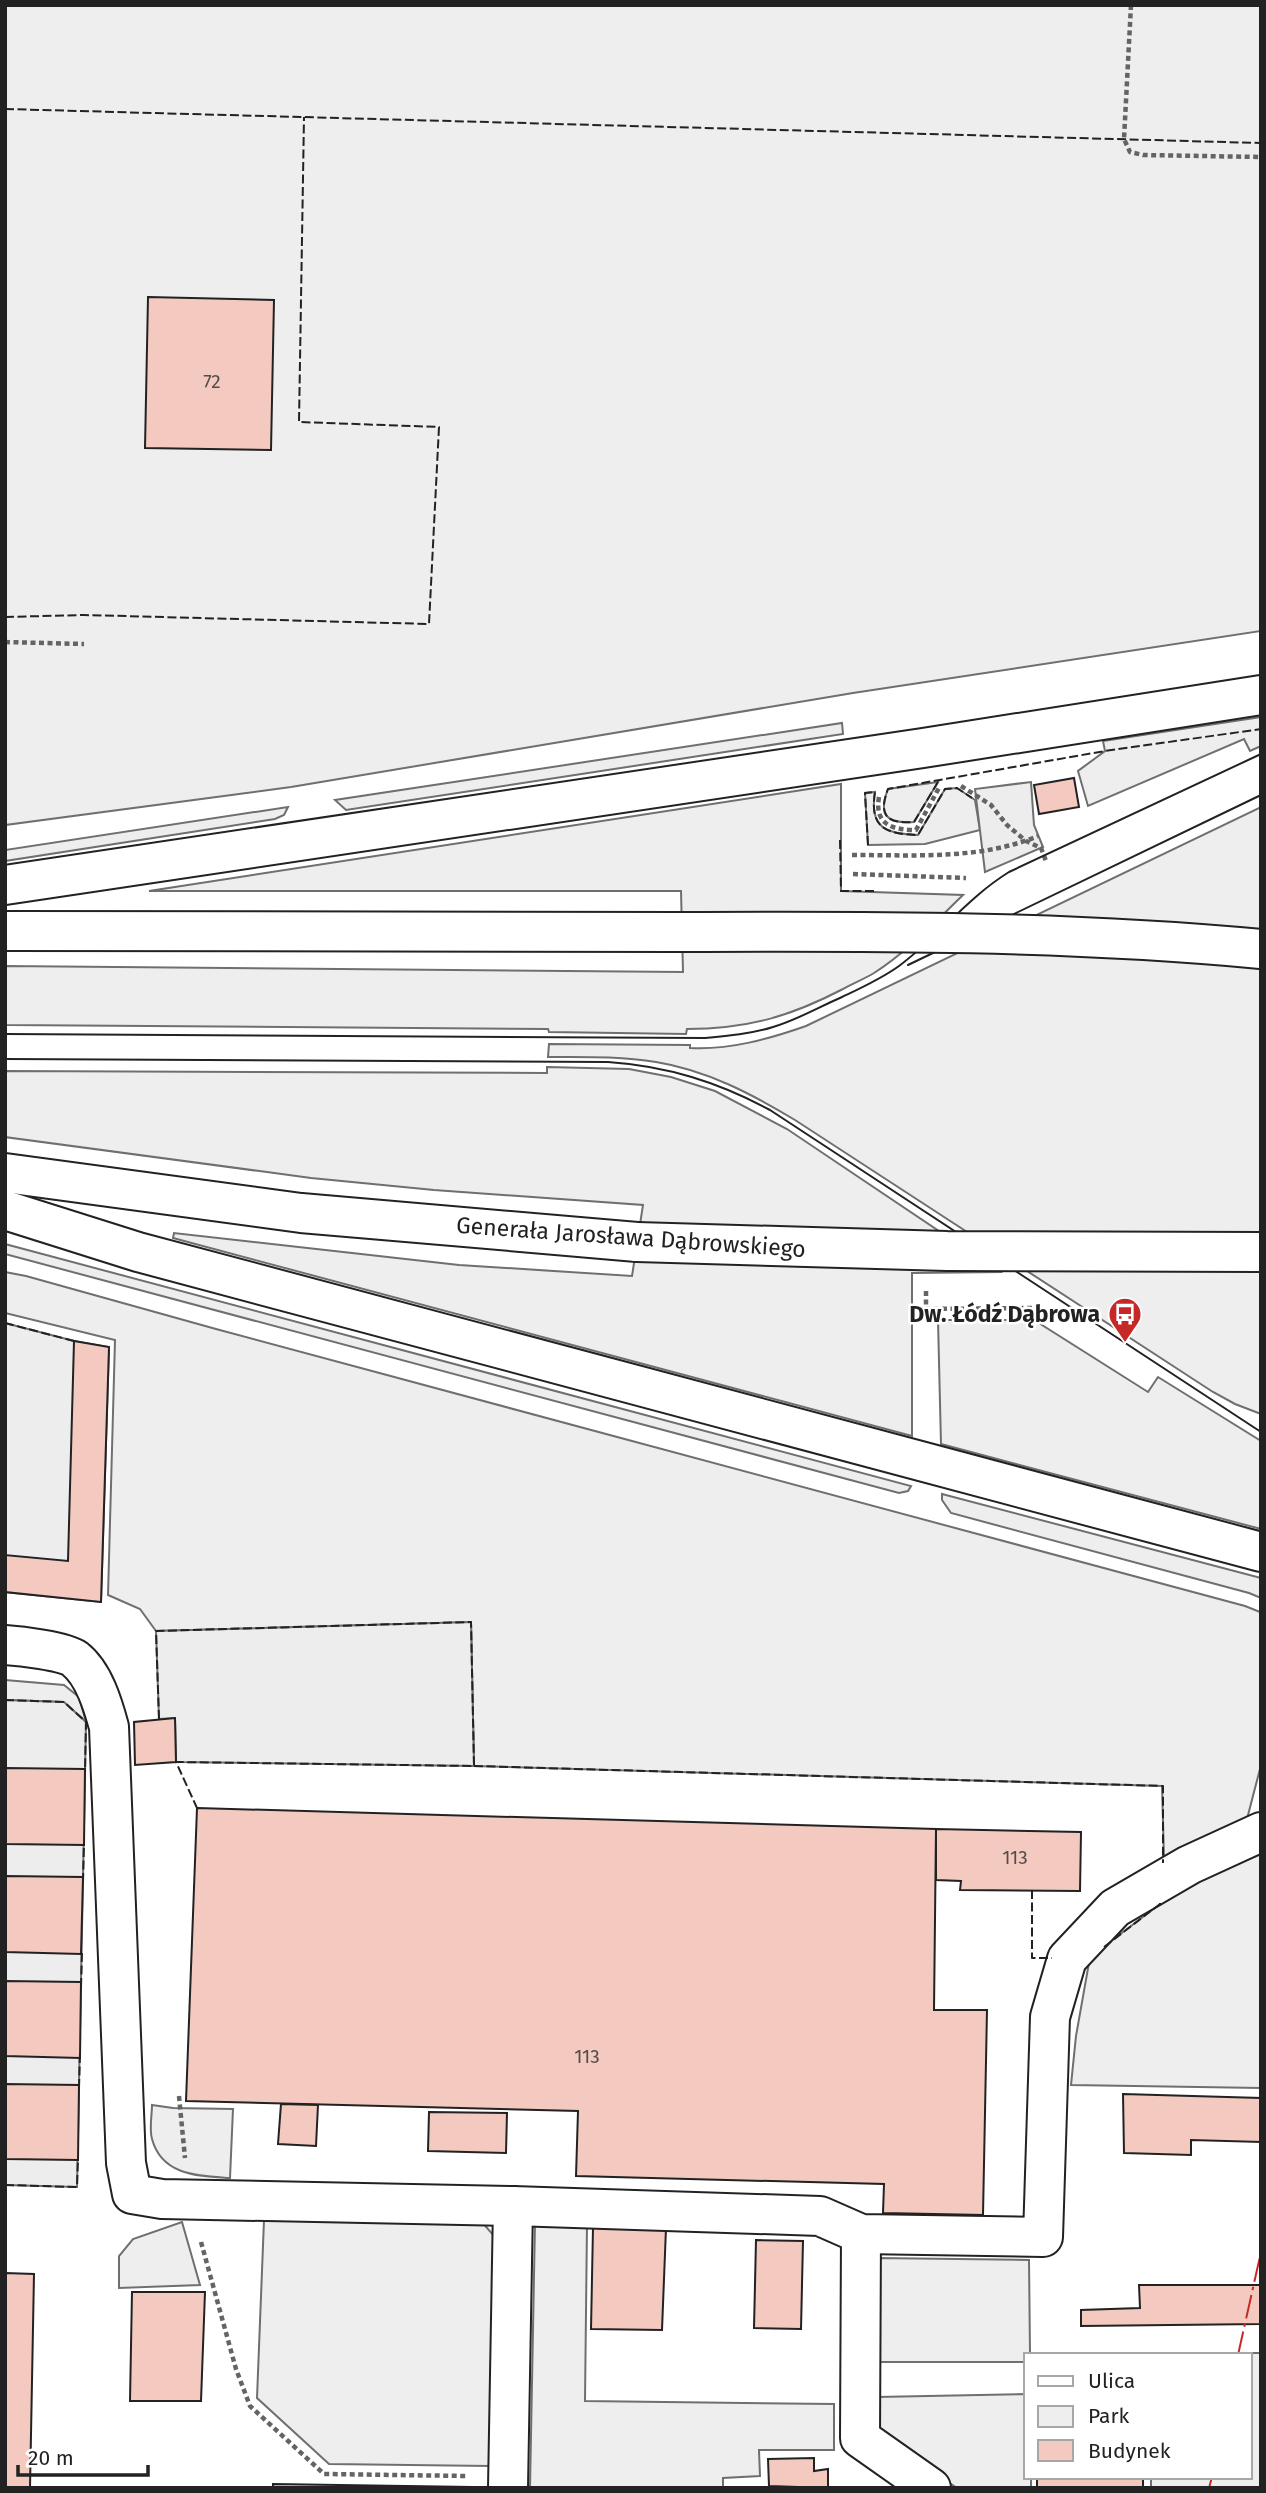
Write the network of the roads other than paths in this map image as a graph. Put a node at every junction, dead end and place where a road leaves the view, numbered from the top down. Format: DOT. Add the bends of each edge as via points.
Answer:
graph roads {
  1 [pos="1261,695"];
  2 [pos="5,885"];
  3 [pos="5,931"];
  4 [pos="1261,949"];
  5 [pos="5,1173"];
  6 [pos="5,1210"];
  7 [pos="1261,1252"];
  8 [pos="1261,1552"];
  9 [pos="5,1645"];
  10 [pos="1261,1832"];
  11 [pos="513,2206"];
  12 [pos="861,2234"];
  13 [pos="508,2482"];
  14 [pos="931,2488"];
  1 -- 2 [label="main road"];
  3 -- 4 [label="main road, bridge" via="889,931 1086,936"];
  5 -- 7 [label="main road, Generała Jarosława Dąbrowskiego, bridge" via="301,1213 637,1242 947,1251"];
  6 -- 8 [label="main road" via="138,1252"];
  9 -- 11 [label="main road" via="74,1658 98,1689 109,1727 132,2194"];
  10 -- 12 [label="main road" via="1189,1865 1115,1908 1067,1959 1050,2017 1043,2237"];
  11 -- 12 [label="main road" via="820,2216"];
  11 -- 13 [label="main road"];
  12 -- 14 [label="main road" via="859,2438"];
}
